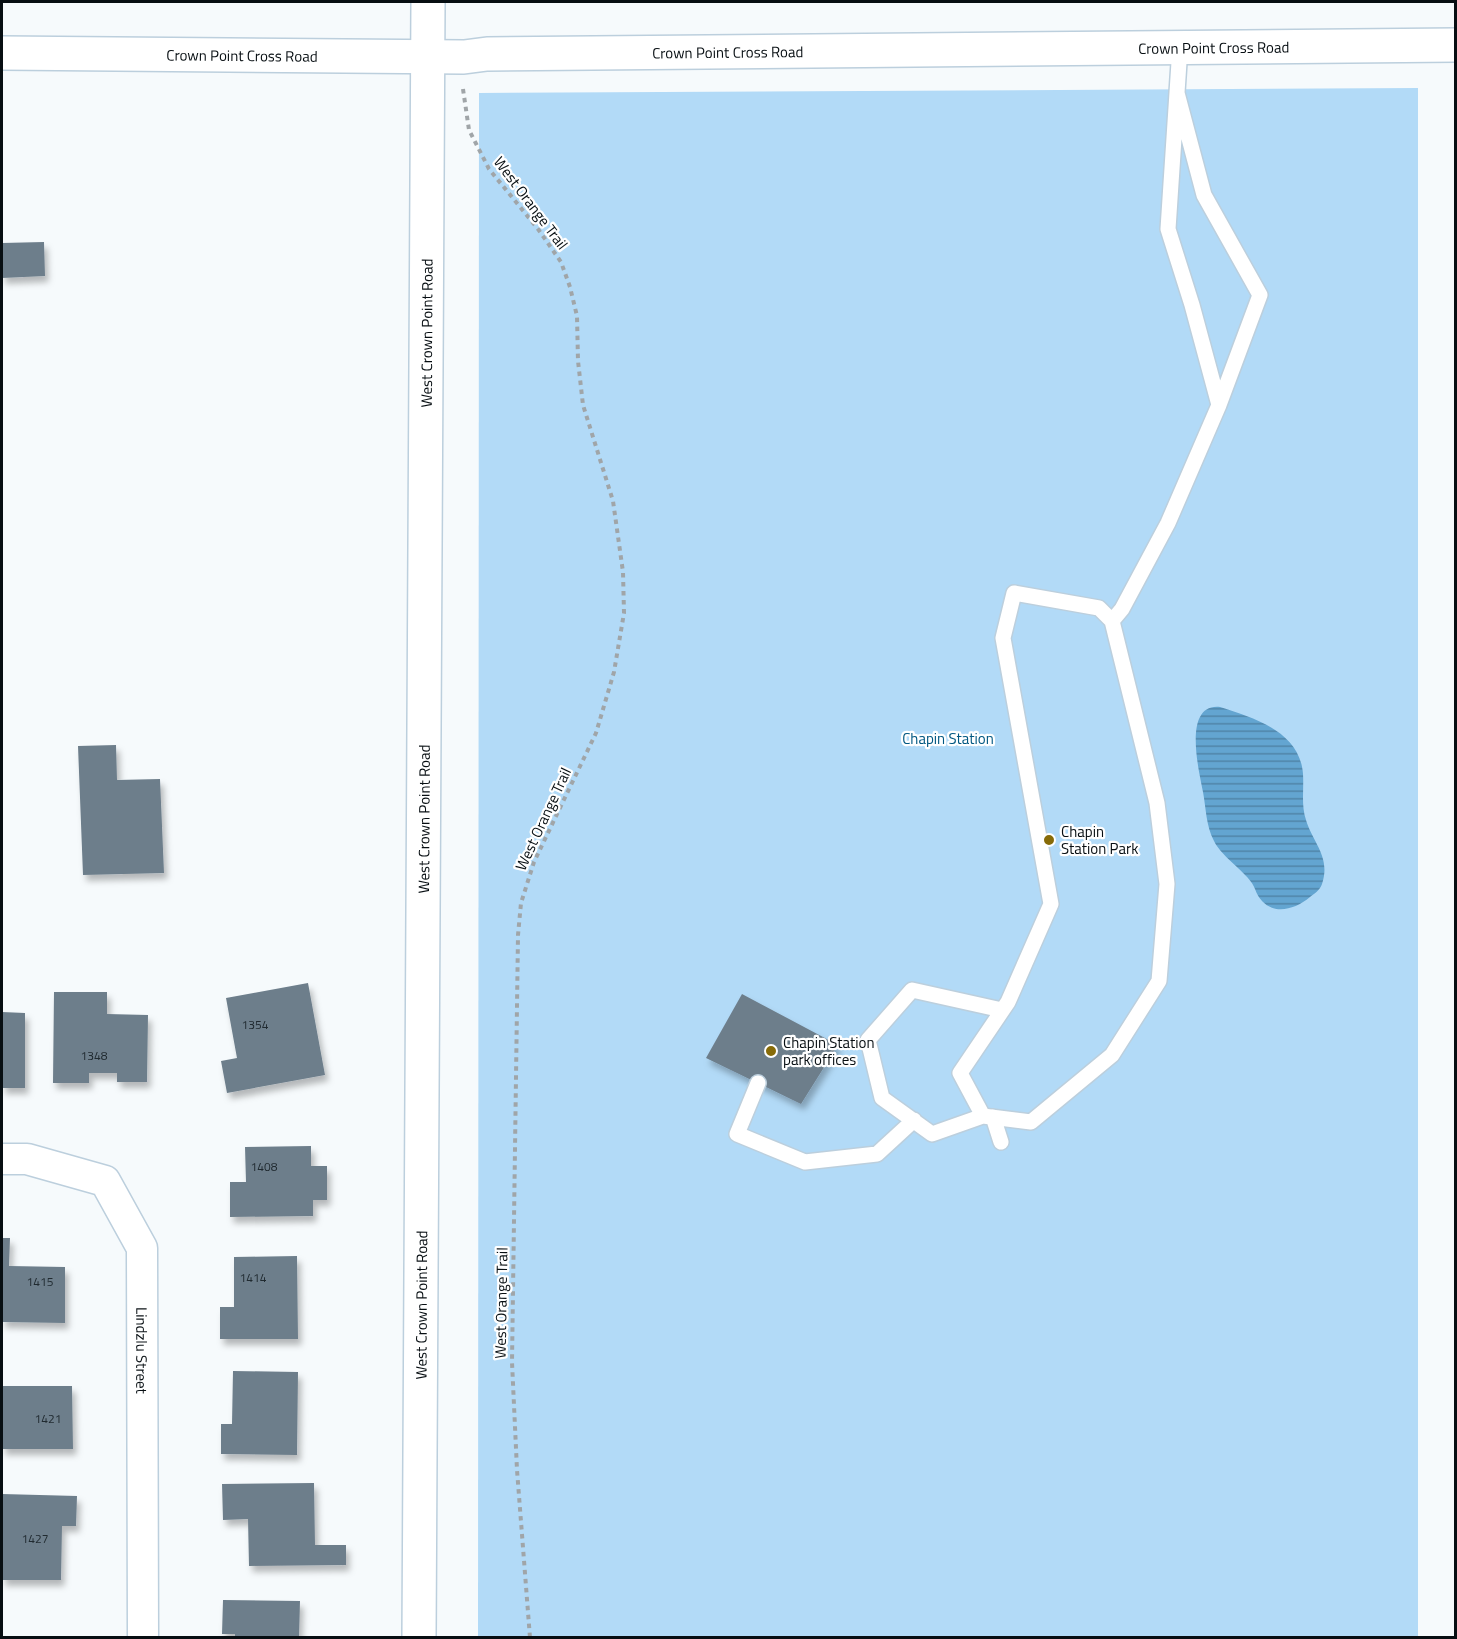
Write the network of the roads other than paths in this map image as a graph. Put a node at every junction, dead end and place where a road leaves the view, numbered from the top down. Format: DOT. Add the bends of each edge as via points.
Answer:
graph roads {
  1 [pos="428,2"];
  2 [pos="1455,45"];
  3 [pos="1180,47"];
  4 [pos="2,53"];
  5 [pos="429,56"];
  6 [pos="1177,93"];
  7 [pos="1219,405"];
  8 [pos="1112,621"];
  9 [pos="1002,1010"];
  10 [pos="758,1083"];
  11 [pos="988,1116"];
  12 [pos="914,1120"];
  13 [pos="1002,1142"];
  14 [pos="2,1160"];
  15 [pos="143,1638"];
  16 [pos="419,1638"];
  1 -- 5 [label="street, West Crown Point Road"];
  2 -- 3 [label="street, Crown Point Cross Road"];
  3 -- 5 [label="street, Crown Point Cross Road"];
  3 -- 6 [label="lane"];
  4 -- 5 [label="street, Crown Point Cross Road"];
  5 -- 16 [label="street, West Crown Point Road"];
  6 -- 7 [label="lane" via="1168,229"];
  6 -- 7 [label="lane" via="1204,195 1260,295"];
  7 -- 8 [label="lane" via="1168,524"];
  8 -- 9 [label="lane" via="1099,608 1014,593 1003,638 1050,904"];
  8 -- 11 [label="lane" via="1157,803 1167,884 1159,981 1112,1055 1031,1122"];
  9 -- 11 [label="lane" via="960,1073"];
  9 -- 12 [label="lane" via="912,990 867,1040 882,1098"];
  10 -- 12 [label="lane" via="737,1134 805,1162 877,1154"];
  11 -- 12 [label="lane" via="932,1134"];
  11 -- 13 [label="lane"];
  14 -- 15 [label="street, Lindzlu Street" via="27,1159 105,1181 142,1248"];
}
